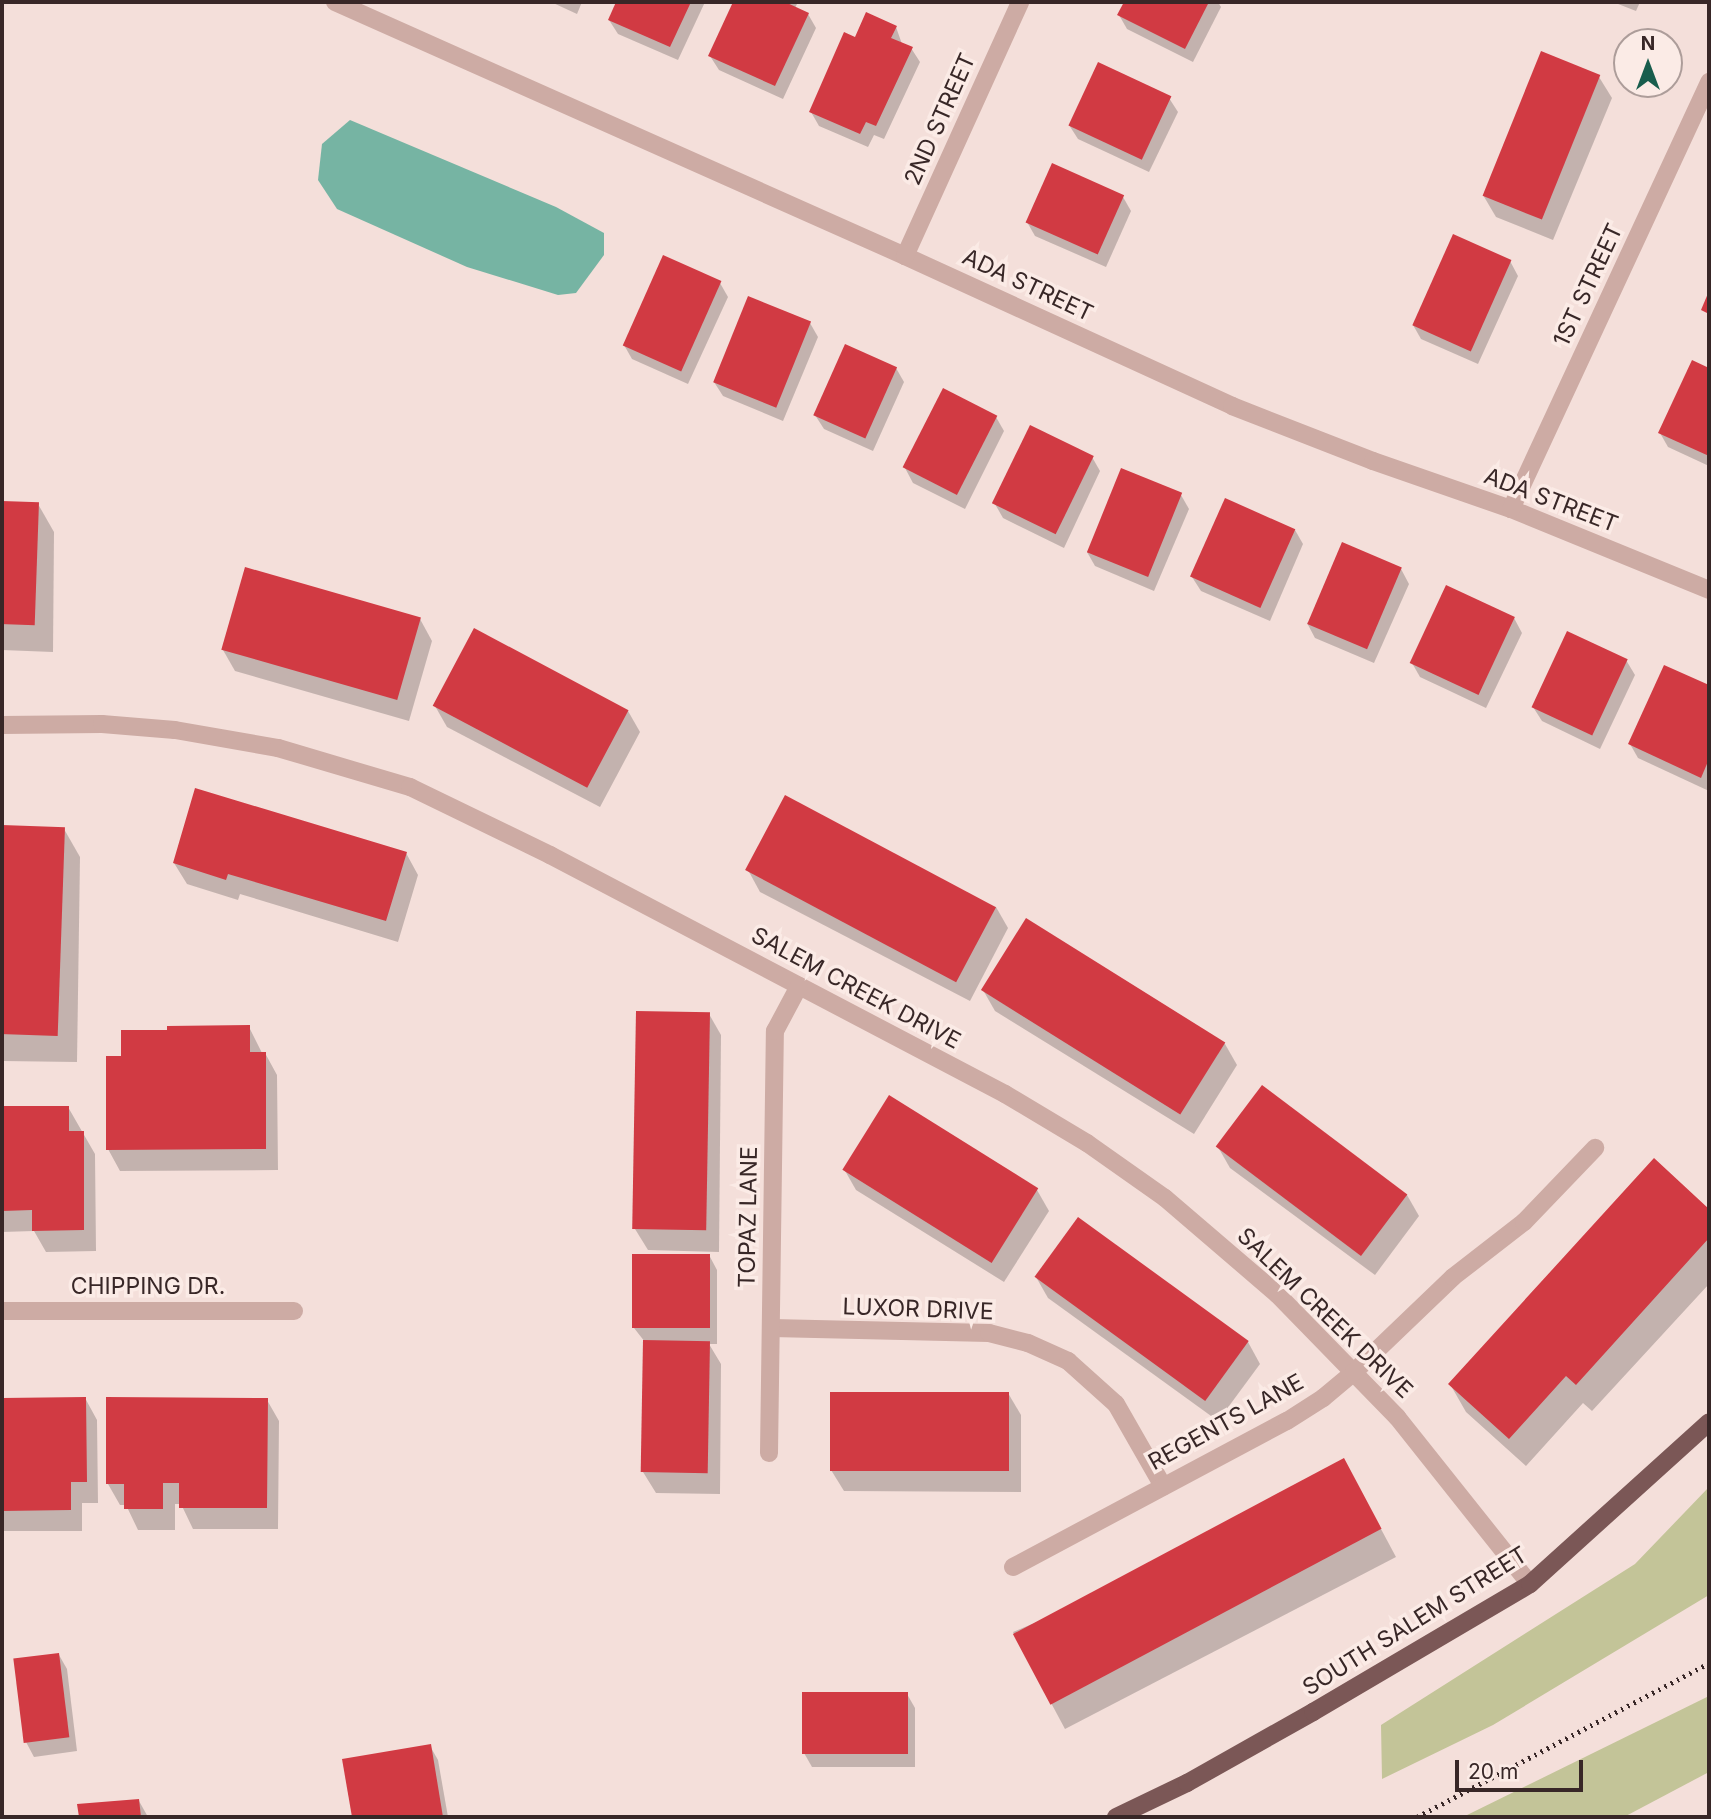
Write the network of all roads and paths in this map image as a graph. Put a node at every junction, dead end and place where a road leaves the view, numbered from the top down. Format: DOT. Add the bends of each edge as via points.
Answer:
graph roads {
  1 [pos="335,2"];
  2 [pos="1020,2"];
  3 [pos="1709,82"];
  4 [pos="905,256"];
  5 [pos="1511,509"];
  6 [pos="1709,590"];
  7 [pos="2,725"];
  8 [pos="799,986"];
  9 [pos="1595,1148"];
  10 [pos="2,1311"];
  11 [pos="294,1311"];
  12 [pos="772,1328"];
  13 [pos="1354,1372"];
  14 [pos="1709,1422"];
  15 [pos="769,1454"];
  16 [pos="1163,1486"];
  17 [pos="1013,1567"];
  18 [pos="1530,1584"];
  19 [pos="1116,1817"];
  1 -- 4 [label="street, ADA STREET"];
  2 -- 4 [label="street, 2ND STREET"];
  3 -- 5 [label="street, 1ST STREET"];
  4 -- 5 [label="street, ADA STREET" via="1232,406"];
  5 -- 6 [label="street, ADA STREET"];
  7 -- 8 [label="street, SALEM CREEK DRIVE" via="102,724 175,730 278,748 346,766 410,787 538,849"];
  8 -- 12 [label="street, TOPAZ LANE" via="775,1031"];
  8 -- 13 [label="street, SALEM CREEK DRIVE" via="1005,1094 1098,1151 1165,1198 1277,1294"];
  9 -- 13 [label="street, REGENTS LANE" via="1524,1222 1453,1277"];
  10 -- 11 [label="street, CHIPPING DR."];
  12 -- 15 [label="street, TOPAZ LANE"];
  12 -- 16 [label="street, LUXOR DRIVE" via="989,1333 1028,1343 1068,1361 1116,1404"];
  13 -- 16 [label="street, REGENTS LANE" via="1287,1421"];
  13 -- 18 [label="street, SALEM CREEK DRIVE" via="1397,1417"];
  14 -- 18 [label="main road, SOUTH SALEM STREET"];
  16 -- 17 [label="street, REGENTS LANE"];
  18 -- 19 [label="main road, SOUTH SALEM STREET" via="1187,1783"];
}
